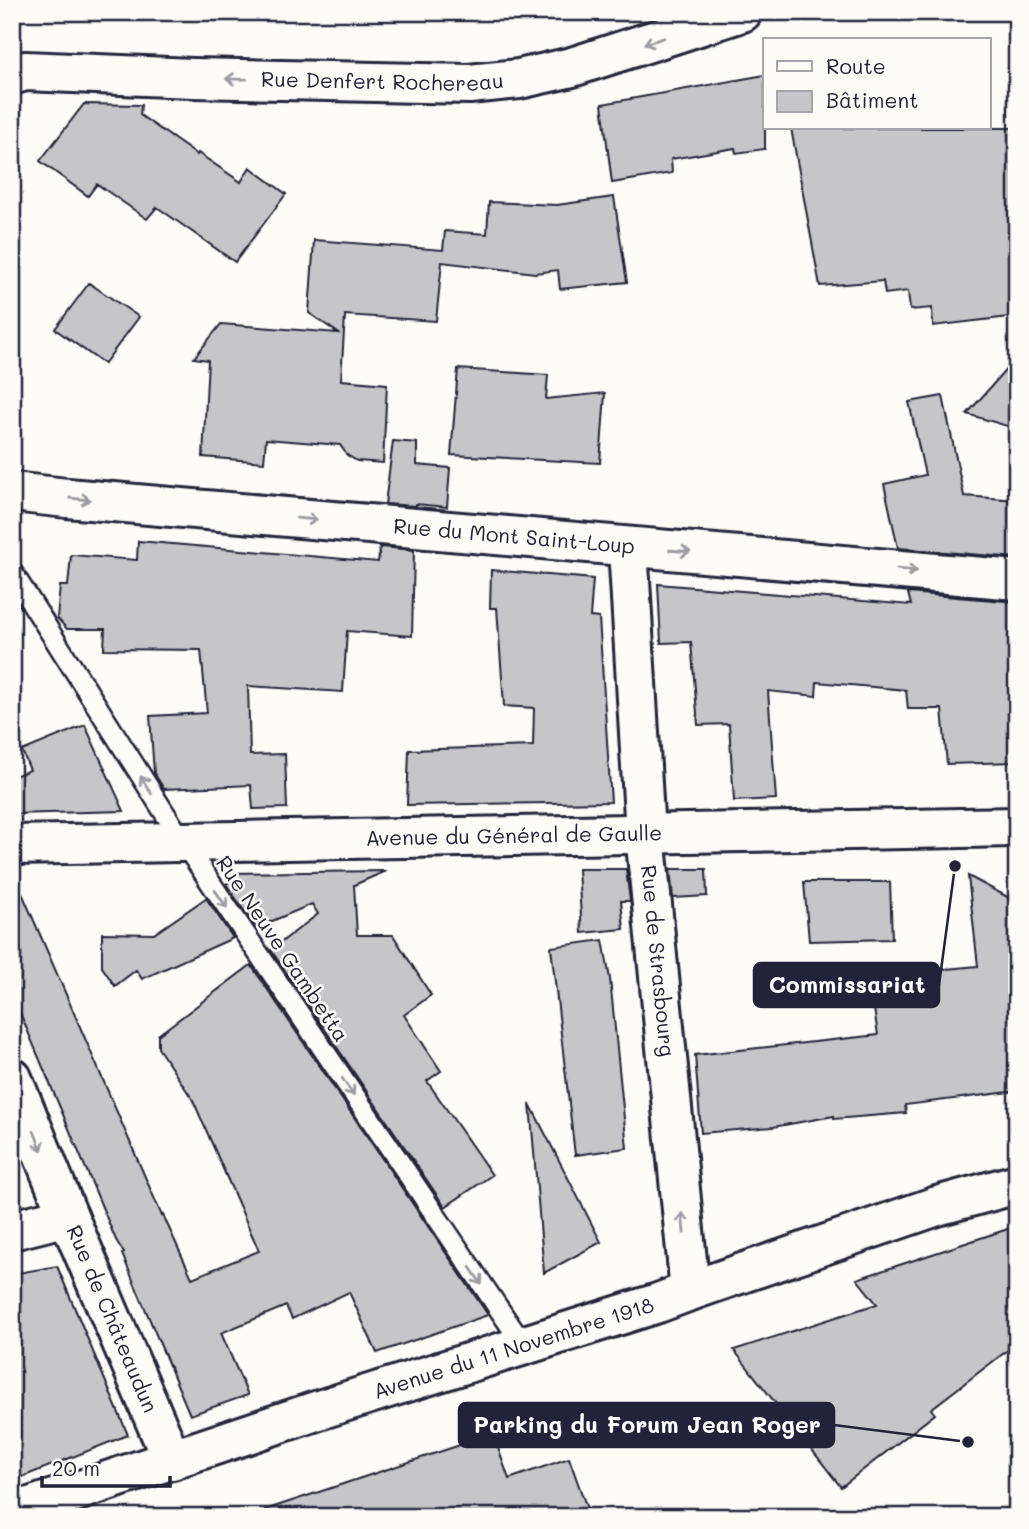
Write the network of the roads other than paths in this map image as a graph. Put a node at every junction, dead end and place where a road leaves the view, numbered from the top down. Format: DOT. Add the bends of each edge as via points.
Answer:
graph roads {
  1 [pos="742,12"];
  2 [pos="12,75"];
  3 [pos="12,492"];
  4 [pos="628,547"];
  5 [pos="12,572"];
  6 [pos="1017,580"];
  7 [pos="1017,827"];
  8 [pos="645,834"];
  9 [pos="183,842"];
  10 [pos="12,845"];
  11 [pos="12,1078"];
  12 [pos="1017,1184"];
  13 [pos="68,1216"];
  14 [pos="12,1230"];
  15 [pos="690,1291"];
  16 [pos="524,1346"];
  17 [pos="172,1460"];
  18 [pos="12,1513"];
  1 -- 2 [label="street, Rue Denfert Rochereau, one-way" via="572,67 470,84 25,71"];
  3 -- 4 [label="street, Rue du Mont Saint-Loup, one-way"];
  4 -- 6 [label="street, Rue du Mont Saint-Loup, one-way"];
  4 -- 8 [label="street, Rue de Strasbourg"];
  9 -- 5 [label="lane, Rue Neuve Gambetta, one-way"];
  7 -- 8 [label="street, Avenue du Général de Gaulle"];
  8 -- 9 [label="street, Avenue du Général de Gaulle"];
  15 -- 8 [label="street, Rue de Strasbourg, one-way"];
  9 -- 10 [label="street, Avenue du Général de Gaulle"];
  9 -- 16 [label="lane, Rue Neuve Gambetta, one-way"];
  11 -- 13 [label="street, Rue de Châteaudun, one-way"];
  12 -- 15 [label="street, Avenue du 11 Novembre 1918" via="937,1206"];
  13 -- 14 [label="street, Rue de Châteaudun"];
  13 -- 17 [label="street, Rue de Châteaudun"];
  15 -- 16 [label="street, Avenue du 11 Novembre 1918"];
  16 -- 17 [label="street, Avenue du 11 Novembre 1918"];
  17 -- 18 [label="street, Avenue du 11 Novembre 1918"];
}
